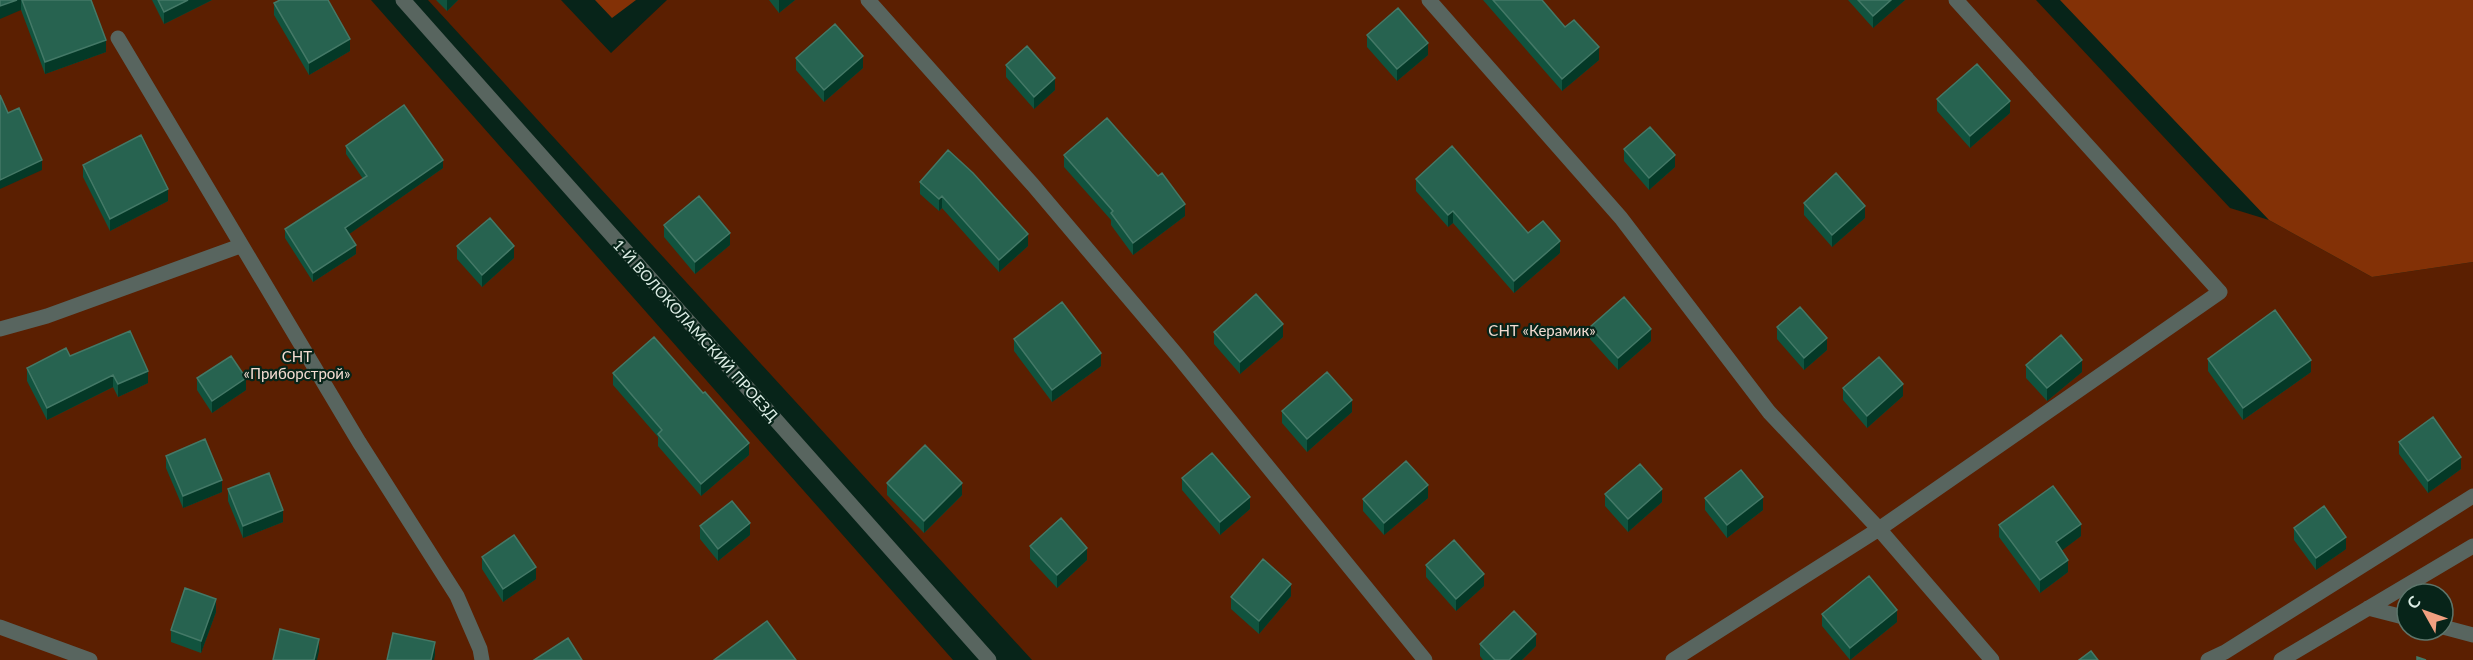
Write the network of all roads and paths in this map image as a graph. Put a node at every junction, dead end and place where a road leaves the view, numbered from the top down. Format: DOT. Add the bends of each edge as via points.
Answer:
graph roads {
  1 [pos="403,0"];
  2 [pos="868,0"];
  3 [pos="1429,0"];
  4 [pos="1956,0"];
  5 [pos="118,38"];
  6 [pos="240,246"];
  7 [pos="0,329"];
  8 [pos="2473,495"];
  9 [pos="1879,529"];
  10 [pos="2473,546"];
  11 [pos="2368,608"];
  12 [pos="2395,615"];
  13 [pos="0,627"];
  14 [pos="2455,630"];
  15 [pos="2473,635"];
  16 [pos="90,660"];
  17 [pos="482,660"];
  18 [pos="989,660"];
  19 [pos="1425,660"];
  20 [pos="1673,660"];
  21 [pos="1992,660"];
  22 [pos="2208,660"];
  23 [pos="2280,660"];
  1 -- 18 [label="street, 1-Й ВОЛОКОЛАМСКИЙ ПРОЕЗД"];
  2 -- 19 [label="street" via="1170,346"];
  3 -- 9 [label="street" via="1621,218 1769,412"];
  4 -- 9 [label="street" via="2220,291"];
  5 -- 6 [label="street"];
  6 -- 7 [label="street" via="47,316"];
  6 -- 17 [label="street" via="457,596"];
  8 -- 22 [label="street"];
  9 -- 20 [label="street"];
  9 -- 21 [label="street"];
  10 -- 11 [label="street"];
  11 -- 12 [label="street"];
  11 -- 23 [label="street"];
  13 -- 16 [label="street"];
  14 -- 15 [label="street"];
}
